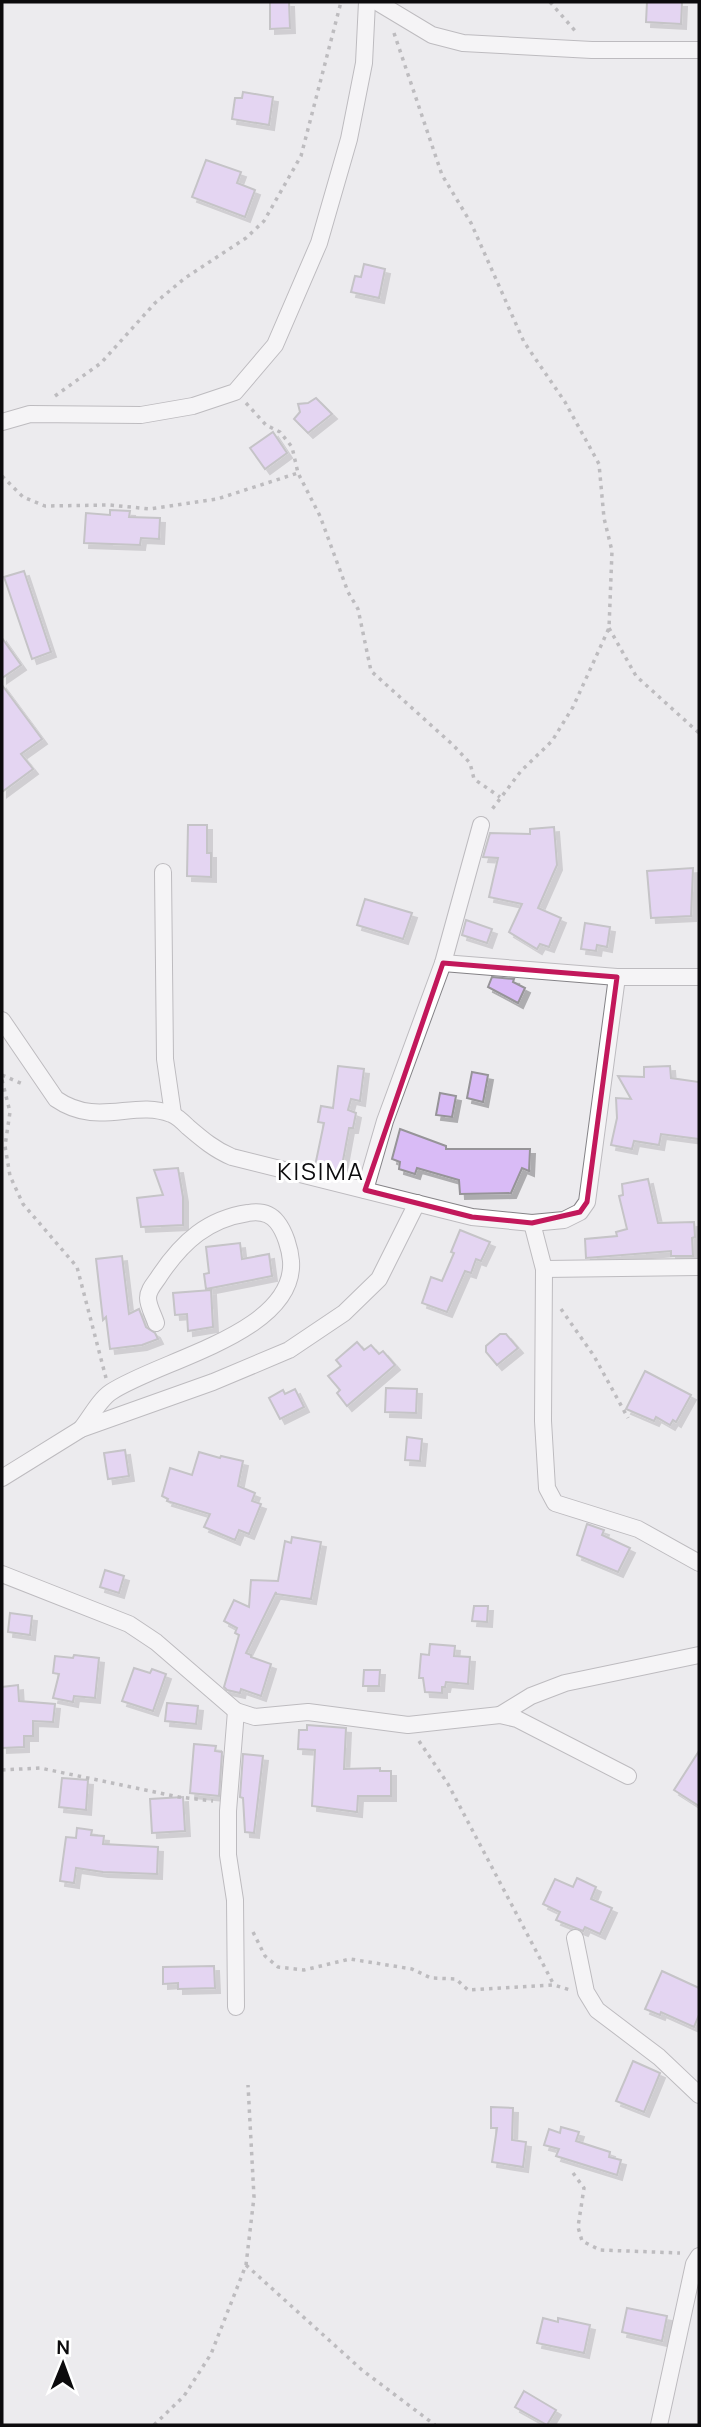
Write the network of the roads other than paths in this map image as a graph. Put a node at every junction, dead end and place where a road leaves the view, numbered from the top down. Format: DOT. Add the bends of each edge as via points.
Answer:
graph roads {
  1 [pos="367,2"];
  2 [pos="381,5"];
  3 [pos="699,50"];
  4 [pos="2,422"];
  5 [pos="481,825"];
  6 [pos="163,872"];
  7 [pos="443,963"];
  8 [pos="617,977"];
  9 [pos="699,977"];
  10 [pos="2,1020"];
  11 [pos="173,1114"];
  12 [pos="365,1190"];
  13 [pos="417,1203"];
  14 [pos="532,1223"];
  15 [pos="699,1267"];
  16 [pos="544,1277"];
  17 [pos="156,1323"];
  18 [pos="81,1429"];
  19 [pos="2,1478"];
  20 [pos="699,1563"];
  21 [pos="2,1574"];
  22 [pos="699,1655"];
  23 [pos="236,1711"];
  24 [pos="500,1715"];
  25 [pos="628,1776"];
  26 [pos="575,1938"];
  27 [pos="236,2007"];
  28 [pos="699,2095"];
  29 [pos="692,2255"];
  30 [pos="659,2425"];
  1 -- 4 [label="street" via="364,63 349,139 319,243 275,345 235,392 193,406 141,415 30,414"];
  2 -- 3 [label="street" via="432,35 463,43"];
  5 -- 7 [label="street"];
  6 -- 11 [label="street" via="165,1059"];
  7 -- 8 [label="street"];
  7 -- 12 [label="street" via="385,1121"];
  8 -- 9 [label="street"];
  8 -- 14 [label="street" via="587,1202 580,1212 564,1220"];
  10 -- 11 [label="street" via="56,1100 68,1108 98,1114 153,1110"];
  11 -- 12 [label="street" via="216,1150 232,1157"];
  12 -- 13 [label="street"];
  13 -- 14 [label="street" via="472,1217"];
  13 -- 18 [label="street" via="379,1279 344,1313 289,1350"];
  14 -- 16 [label="street"];
  15 -- 16 [label="street"];
  16 -- 20 [label="street" via="544,1434 547,1488 555,1503 638,1529"];
  17 -- 18 [label="street" via="148,1299 150,1290 194,1235 218,1220 244,1213 261,1211 277,1221 290,1250 291,1270 287,1289 273,1308 240,1332 110,1393"];
  18 -- 19 [label="street"];
  21 -- 23 [label="street" via="129,1624"];
  22 -- 24 [label="street" via="565,1683"];
  23 -- 24 [label="street" via="255,1717 308,1712 408,1725"];
  23 -- 27 [label="street" via="228,1811"];
  24 -- 25 [label="street"];
  26 -- 28 [label="street" via="586,1992 597,2010 659,2057"];
  29 -- 30 [label="street"];
}
